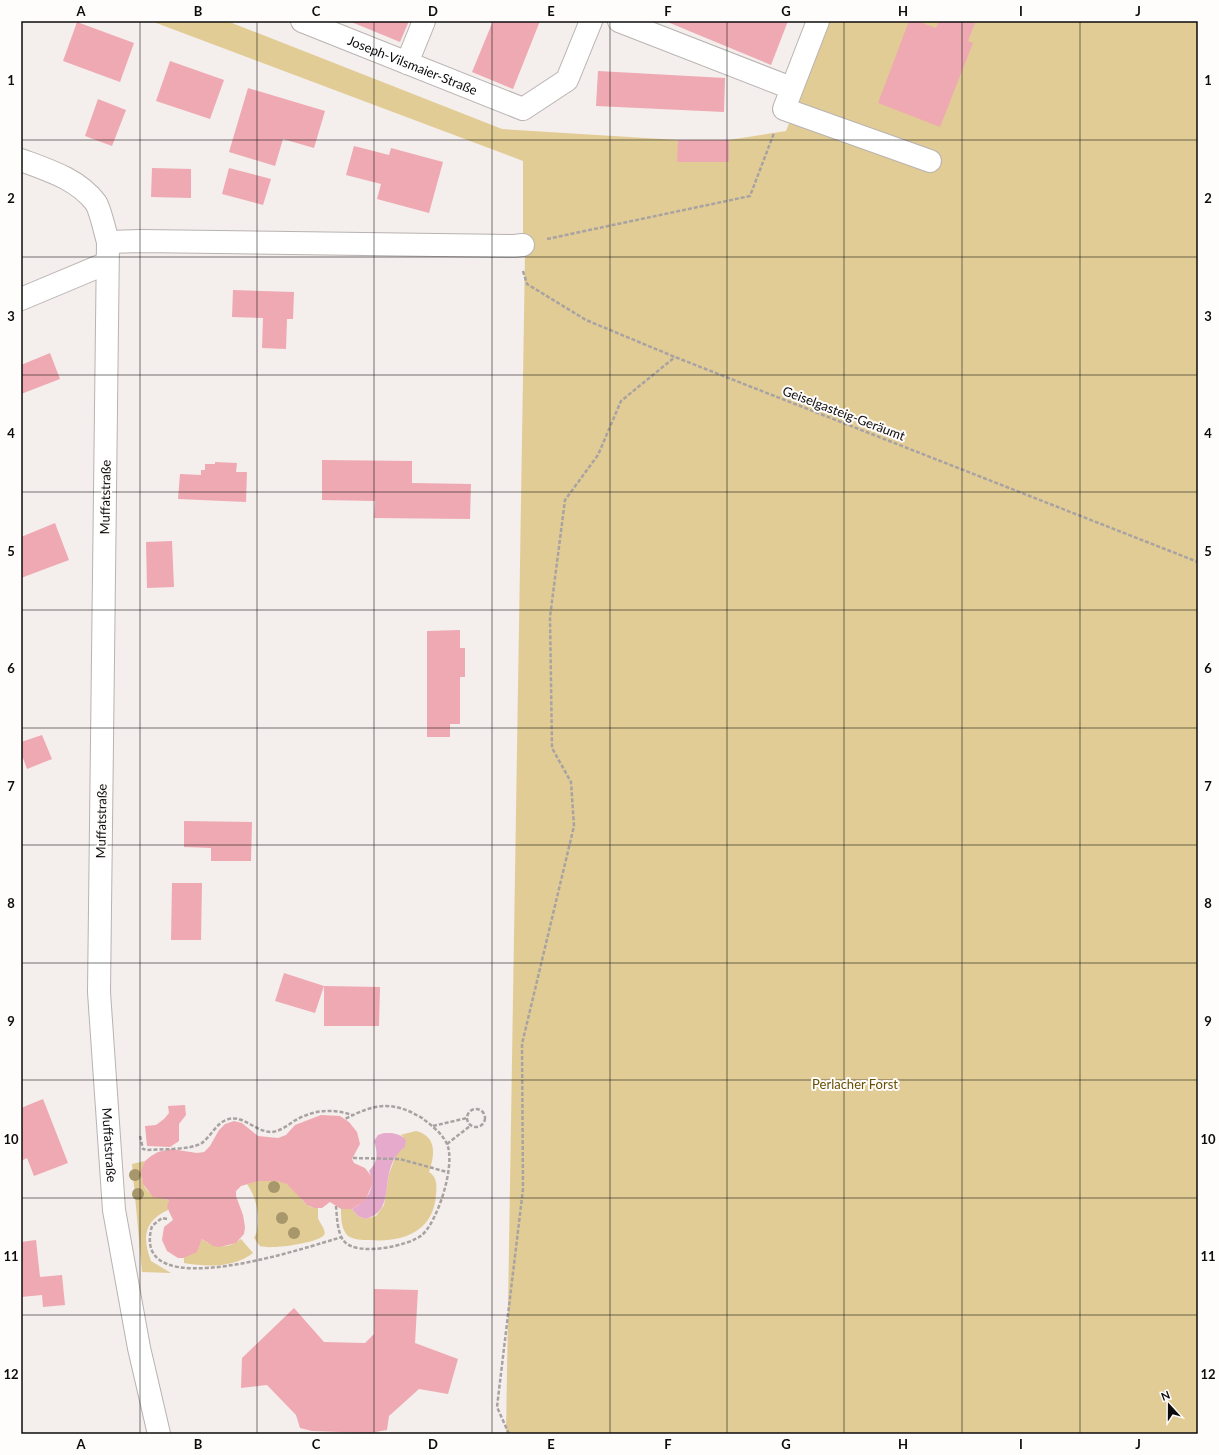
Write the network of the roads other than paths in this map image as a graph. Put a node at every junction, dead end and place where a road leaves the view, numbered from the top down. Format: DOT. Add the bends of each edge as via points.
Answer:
graph roads {
  1 [pos="302,21"];
  2 [pos="424,21"];
  3 [pos="591,21"];
  4 [pos="619,21"];
  5 [pos="818,21"];
  6 [pos="407,63"];
  7 [pos="791,88"];
  8 [pos="21,160"];
  9 [pos="930,161"];
  10 [pos="519,245"];
  11 [pos="108,253"];
  12 [pos="21,299"];
  13 [pos="159,1434"];
  1 -- 6 [label="street, Joseph-Vilsmaier-Straße"];
  2 -- 6 [label="street"];
  3 -- 6 [label="street, Joseph-Vilsmaier-Straße" via="567,80 523,109"];
  4 -- 7 [label="street"];
  5 -- 7 [label="street"];
  7 -- 9 [label="street" via="784,108"];
  8 -- 11 [label="street, Muffatstraße" via="52,171 76,184 96,204"];
  10 -- 11 [label="street" via="141,241"];
  11 -- 12 [label="street"];
  11 -- 13 [label="street, Muffatstraße" via="100,992 114,1210 139,1348"];
}
